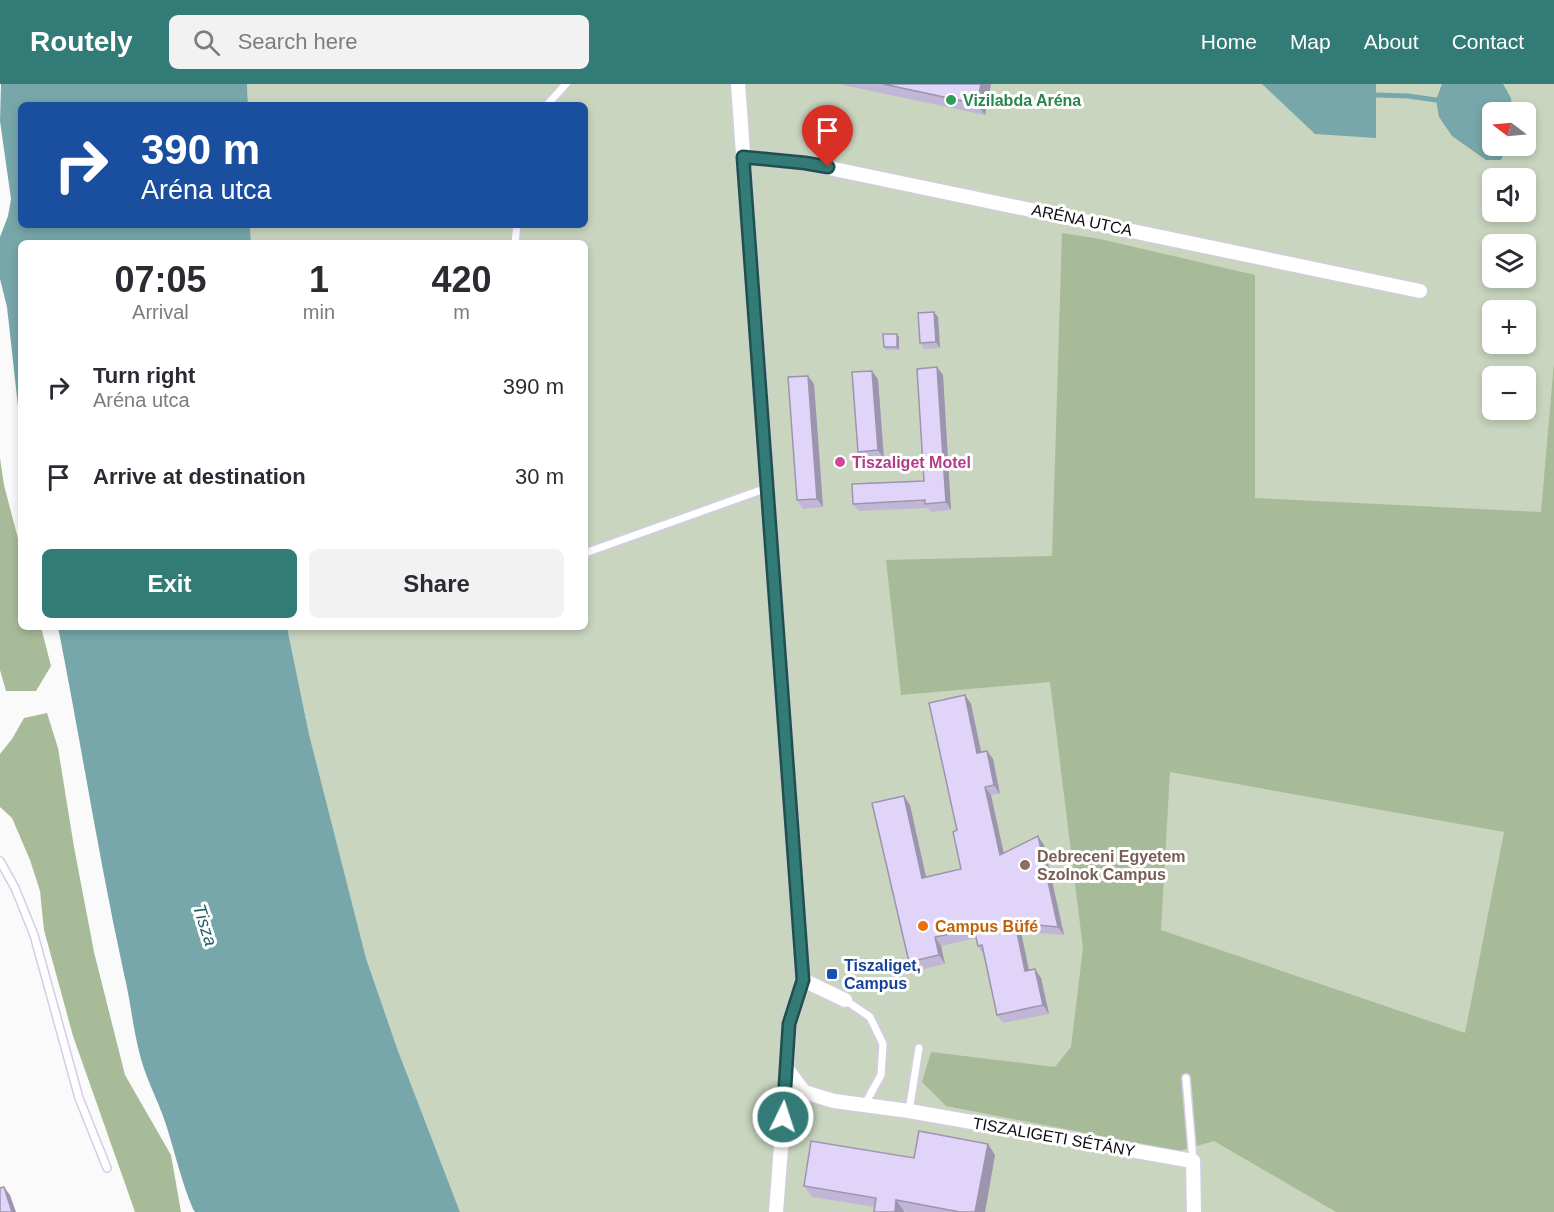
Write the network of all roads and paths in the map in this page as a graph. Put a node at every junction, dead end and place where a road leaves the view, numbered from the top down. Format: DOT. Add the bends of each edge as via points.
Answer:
graph roads {
  1 [pos="566,84"];
  2 [pos="738,84"];
  3 [pos="550,102"];
  4 [pos="743,157"];
  5 [pos="1420,291"];
  6 [pos="767,488"];
  7 [pos="588,552"];
  8 [pos="0,861"];
  9 [pos="803,980"];
  10 [pos="845,1000"];
  11 [pos="919,1048"];
  12 [pos="787,1069"];
  13 [pos="1186,1078"];
  14 [pos="865,1104"];
  15 [pos="909,1111"];
  16 [pos="1193,1161"];
  17 [pos="107,1168"];
  18 [pos="776,1212"];
  19 [pos="1194,1212"];
  1 -- 3 [label="lane"];
  2 -- 4 [label="street"];
  4 -- 5 [label="street, ARÉNA UTCA" via="805,163"];
  4 -- 6 [label="street"];
  6 -- 7 [label="lane"];
  6 -- 9 [label="street"];
  8 -- 17 [label="lane" via="34,935 79,1098"];
  9 -- 10 [label="street"];
  9 -- 12 [label="street" via="789,1024"];
  10 -- 14 [label="lane" via="870,1017 883,1044 881,1075"];
  11 -- 15 [label="lane"];
  12 -- 14 [label="street, TISZALIGETI SÉTÁNY" via="804,1092 834,1101"];
  12 -- 18 [label="street"];
  13 -- 16 [label="lane"];
  14 -- 15 [label="street, TISZALIGETI SÉTÁNY"];
  15 -- 16 [label="street, TISZALIGETI SÉTÁNY"];
  16 -- 19 [label="street"];
}
